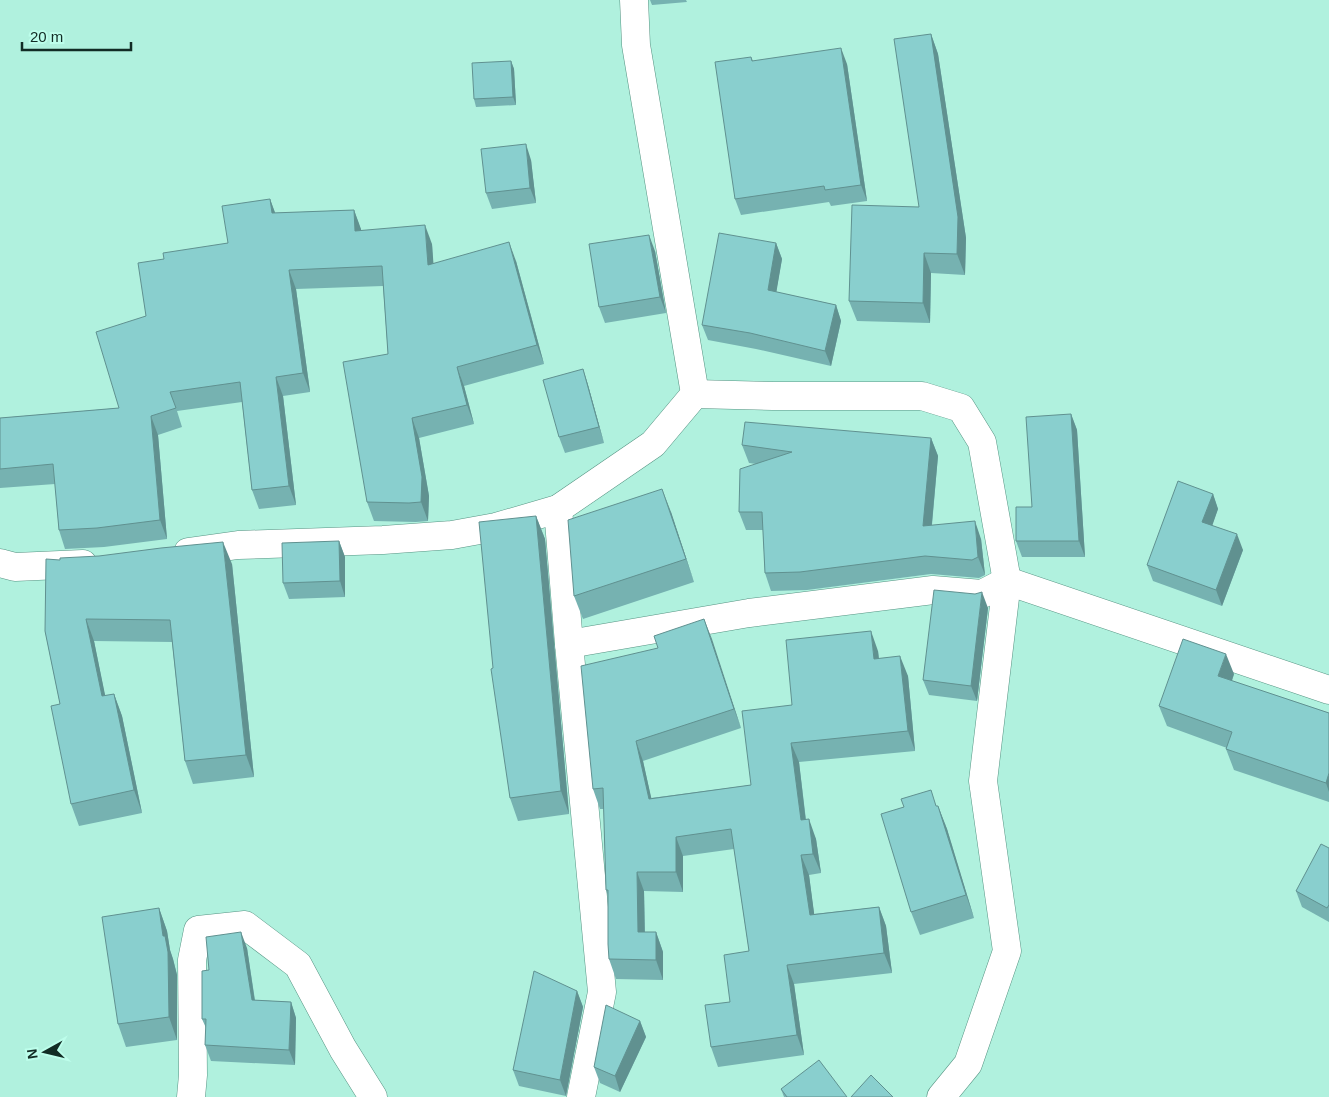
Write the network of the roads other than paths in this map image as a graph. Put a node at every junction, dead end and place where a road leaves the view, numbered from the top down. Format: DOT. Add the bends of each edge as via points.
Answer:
graph roads {
  1 [pos="634,0"];
  2 [pos="695,394"];
  3 [pos="558,509"];
  4 [pos="162,555"];
  5 [pos="0,563"];
  6 [pos="105,563"];
  7 [pos="1007,581"];
  8 [pos="569,644"];
  9 [pos="1329,690"];
  10 [pos="191,1097"];
  11 [pos="373,1097"];
  12 [pos="581,1097"];
  13 [pos="941,1097"];
  1 -- 2 [label="street" via="636,46"];
  2 -- 3 [label="street" via="653,444"];
  2 -- 7 [label="street" via="922,396 961,408 982,442"];
  3 -- 4 [label="street" via="496,527 452,535 238,545"];
  3 -- 8 [label="street"];
  5 -- 6 [label="street" via="15,567"];
  7 -- 8 [label="street" via="982,594 933,590 749,613"];
  7 -- 9 [label="street"];
  7 -- 13 [label="street" via="983,781 1007,951 968,1064"];
  8 -- 12 [label="street" via="602,992"];
  10 -- 11 [label="street" via="192,960 198,930 245,925 298,965"];
}
